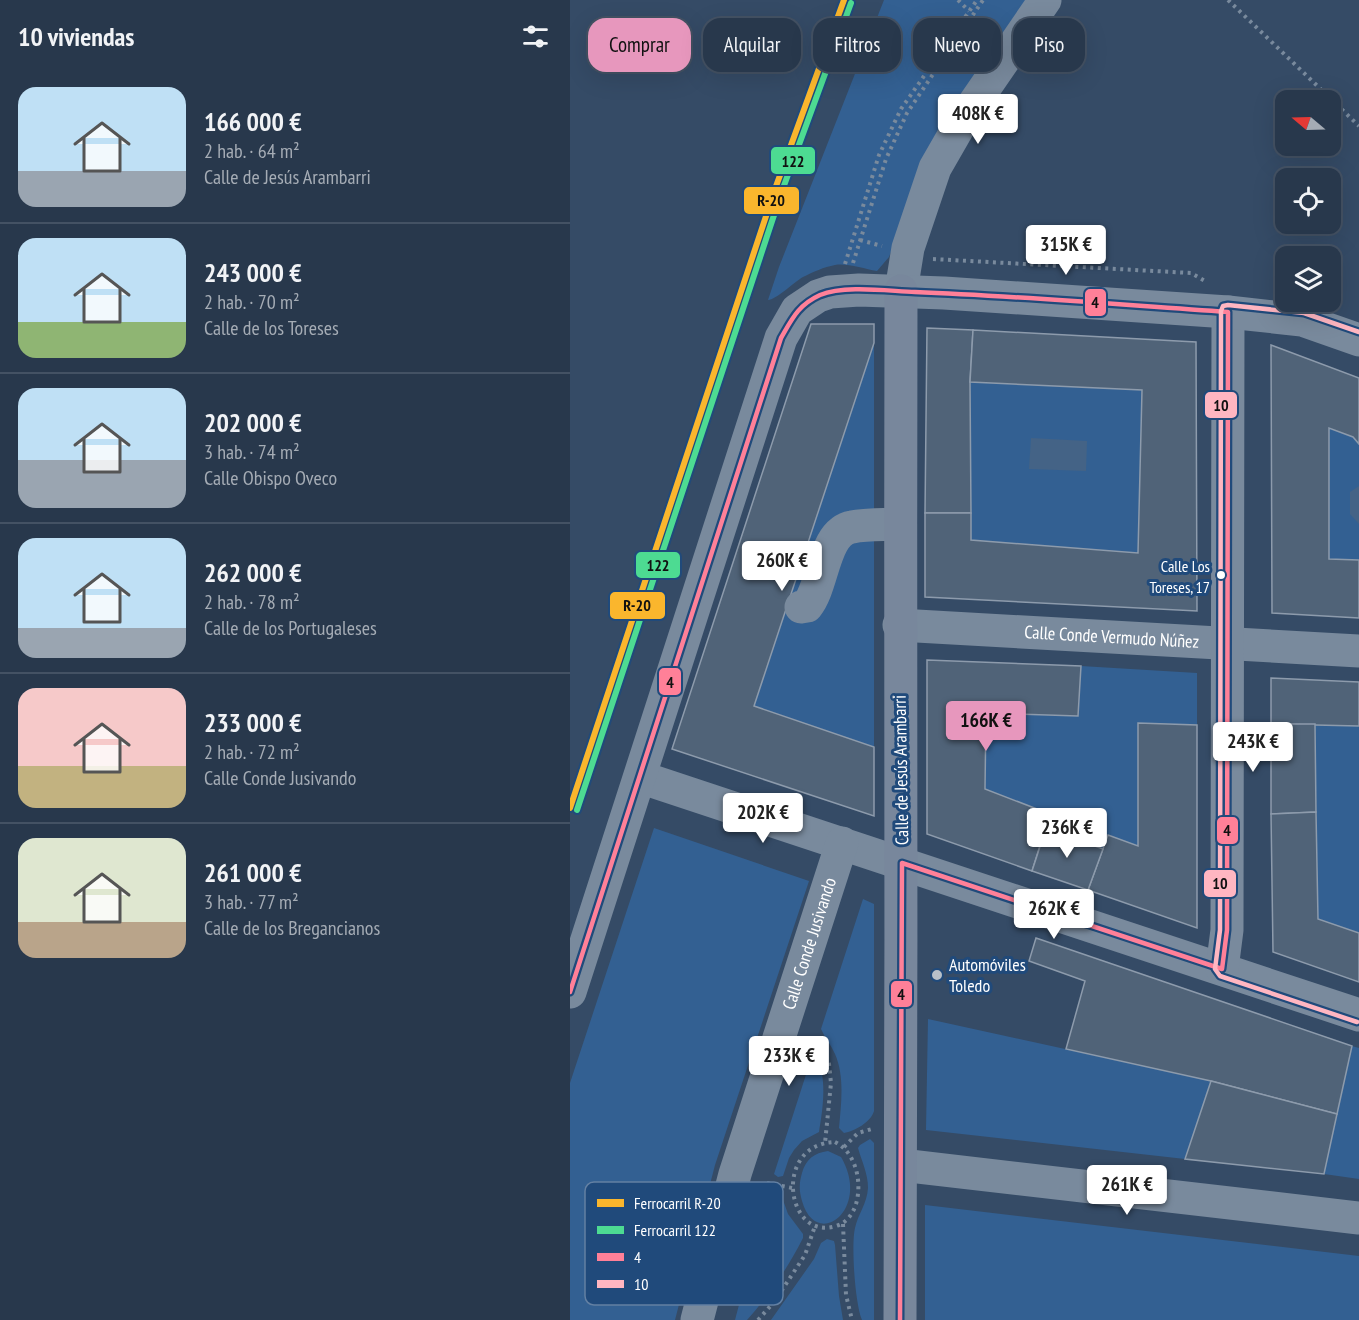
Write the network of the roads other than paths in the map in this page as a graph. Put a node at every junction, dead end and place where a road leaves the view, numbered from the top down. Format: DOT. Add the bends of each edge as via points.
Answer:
graph roads {
  1 [pos="1045,0"];
  2 [pos="901,291"];
  3 [pos="1228,312"];
  4 [pos="1359,340"];
  5 [pos="900,524"];
  6 [pos="801,607"];
  7 [pos="899,625"];
  8 [pos="1228,643"];
  9 [pos="1359,651"];
  10 [pos="640,777"];
  11 [pos="842,843"];
  12 [pos="902,862"];
  13 [pos="1222,969"];
  14 [pos="570,992"];
  15 [pos="1359,1015"];
  16 [pos="901,1164"];
  17 [pos="733,1182"];
  18 [pos="1359,1218"];
  19 [pos="701,1305"];
  20 [pos="697,1320"];
  21 [pos="900,1320"];
  1 -- 2 [label="street" via="962,121 935,168 908,252"];
  2 -- 3 [label="street"];
  2 -- 5 [label="main road, Calle de Jesús Arambarri"];
  2 -- 10 [label="street" via="830,292 797,310 782,338"];
  3 -- 4 [label="street" via="1302,321"];
  3 -- 8 [label="street"];
  5 -- 6 [label="street" via="850,527 838,533 814,597"];
  5 -- 7 [label="main road, Calle de Jesús Arambarri"];
  7 -- 8 [label="street, Calle Conde Vermudo Núñez"];
  7 -- 12 [label="main road, Calle de Jesús Arambarri"];
  8 -- 9 [label="street, Calle Conde Vermudo Núñez"];
  8 -- 13 [label="street" via="1227,930"];
  10 -- 11 [label="street"];
  10 -- 14 [label="street"];
  11 -- 12 [label="street"];
  11 -- 17 [label="street, Calle Conde Jusivando"];
  12 -- 13 [label="street"];
  12 -- 16 [label="main road, Calle de Jesús Arambarri"];
  13 -- 15 [label="street"];
  16 -- 18 [label="street"];
  16 -- 21 [label="main road, Calle de Jesús Arambarri"];
  19 -- 20 [label="street, Calle Conde Jusivando"];
}
